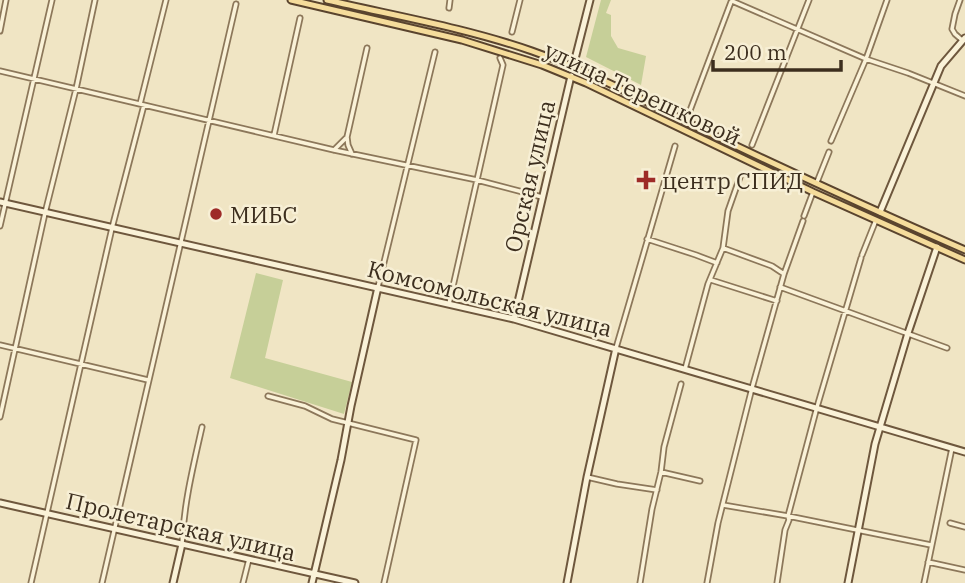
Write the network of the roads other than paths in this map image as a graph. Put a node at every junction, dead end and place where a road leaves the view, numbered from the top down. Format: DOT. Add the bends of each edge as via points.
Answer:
graph roads {
  1 [pos="6,0"];
  2 [pos="52,0"];
  3 [pos="95,0"];
  4 [pos="166,0"];
  5 [pos="291,0"];
  6 [pos="327,0"];
  7 [pos="450,0"];
  8 [pos="520,0"];
  9 [pos="590,0"];
  10 [pos="809,0"];
  11 [pos="887,0"];
  12 [pos="960,0"];
  13 [pos="732,1"];
  14 [pos="236,4"];
  15 [pos="449,8"];
  16 [pos="300,18"];
  17 [pos="797,28"];
  18 [pos="0,31"];
  19 [pos="512,32"];
  20 [pos="963,39"];
  21 [pos="367,48"];
  22 [pos="435,52"];
  23 [pos="500,58"];
  24 [pos="866,59"];
  25 [pos="573,67"];
  26 [pos="0,71"];
  27 [pos="570,76"];
  28 [pos="35,79"];
  29 [pos="933,83"];
  30 [pos="76,89"];
  31 [pos="965,96"];
  32 [pos="141,105"];
  33 [pos="210,120"];
  34 [pos="686,121"];
  35 [pos="274,135"];
  36 [pos="347,136"];
  37 [pos="831,141"];
  38 [pos="752,145"];
  39 [pos="675,146"];
  40 [pos="334,150"];
  41 [pos="830,152"];
  42 [pos="352,154"];
  43 [pos="408,167"];
  44 [pos="740,177"];
  45 [pos="477,180"];
  46 [pos="816,183"];
  47 [pos="813,192"];
  48 [pos="542,197"];
  49 [pos="2,203"];
  50 [pos="880,212"];
  51 [pos="45,213"];
  52 [pos="876,220"];
  53 [pos="0,226"];
  54 [pos="112,228"];
  55 [pos="647,239"];
  56 [pos="180,244"];
  57 [pos="937,247"];
  58 [pos="723,248"];
  59 [pos="965,250"];
  60 [pos="965,260"];
  61 [pos="717,264"];
  62 [pos="784,274"];
  63 [pos="711,280"];
  64 [pos="378,287"];
  65 [pos="780,287"];
  66 [pos="777,301"];
  67 [pos="449,304"];
  68 [pos="845,311"];
  69 [pos="514,319"];
  70 [pos="908,333"];
  71 [pos="0,345"];
  72 [pos="15,348"];
  73 [pos="616,348"];
  74 [pos="947,348"];
  75 [pos="81,364"];
  76 [pos="685,369"];
  77 [pos="148,380"];
  78 [pos="681,384"];
  79 [pos="752,388"];
  80 [pos="268,396"];
  81 [pos="817,407"];
  82 [pos="0,417"];
  83 [pos="348,422"];
  84 [pos="880,426"];
  85 [pos="202,427"];
  86 [pos="952,448"];
  87 [pos="965,452"];
  88 [pos="661,472"];
  89 [pos="587,477"];
  90 [pos="700,481"];
  91 [pos="657,490"];
  92 [pos="0,503"];
  93 [pos="723,505"];
  94 [pos="47,514"];
  95 [pos="788,516"];
  96 [pos="950,523"];
  97 [pos="965,527"];
  98 [pos="114,529"];
  99 [pos="858,530"];
  100 [pos="182,544"];
  101 [pos="931,545"];
  102 [pos="249,559"];
  103 [pos="928,562"];
  104 [pos="965,570"];
  105 [pos="315,573"];
  106 [pos="30,583"];
  107 [pos="102,583"];
  108 [pos="173,583"];
  109 [pos="243,583"];
  110 [pos="312,583"];
  111 [pos="355,583"];
  112 [pos="384,583"];
  113 [pos="567,583"];
  114 [pos="640,583"];
  115 [pos="707,583"];
  116 [pos="777,583"];
  117 [pos="848,583"];
  118 [pos="924,583"];
  1 -- 18 [label="street"];
  2 -- 28 [label="street"];
  3 -- 30 [label="street"];
  4 -- 32 [label="street"];
  5 -- 27 [label="main road, улица Терешковой" via="462,40"];
  6 -- 25 [label="main road, улица Терешковой" via="495,39"];
  7 -- 15 [label="street"];
  8 -- 19 [label="street"];
  9 -- 25 [label="main road, Орская улица"];
  10 -- 17 [label="street"];
  11 -- 24 [label="street"];
  12 -- 20 [label="street" via="952,29"];
  13 -- 17 [label="street"];
  13 -- 34 [label="street"];
  14 -- 33 [label="street"];
  16 -- 35 [label="street"];
  17 -- 24 [label="street"];
  17 -- 38 [label="street"];
  20 -- 29 [label="main road"];
  21 -- 36 [label="street"];
  22 -- 43 [label="street"];
  23 -- 45 [label="street" via="503,65"];
  24 -- 29 [label="street"];
  24 -- 37 [label="street"];
  25 -- 27 [label="main road, Орская улица"];
  25 -- 34 [label="main road, улица Терешковой"];
  26 -- 28 [label="street"];
  27 -- 47 [label="main road, улица Терешковой"];
  27 -- 48 [label="main road, Орская улица"];
  28 -- 30 [label="street"];
  28 -- 49 [label="street"];
  29 -- 31 [label="street"];
  29 -- 50 [label="main road"];
  30 -- 32 [label="street"];
  30 -- 51 [label="street"];
  32 -- 33 [label="street"];
  32 -- 54 [label="street"];
  33 -- 35 [label="street"];
  33 -- 56 [label="street"];
  34 -- 46 [label="main road, улица Терешковой"];
  35 -- 40 [label="street"];
  36 -- 40 [label="street"];
  36 -- 42 [label="street"];
  39 -- 55 [label="street"];
  40 -- 42 [label="street"];
  41 -- 46 [label="street"];
  42 -- 43 [label="street"];
  43 -- 45 [label="street"];
  43 -- 64 [label="street"];
  44 -- 58 [label="street" via="728,211"];
  45 -- 48 [label="street"];
  45 -- 67 [label="street"];
  46 -- 50 [label="main road, улица Терешковой"];
  47 -- 52 [label="main road, улица Терешковой"];
  47 -- 62 [label="street"];
  48 -- 69 [label="main road, Орская улица"];
  49 -- 51 [label="main road, Комсомольская улица"];
  49 -- 53 [label="street"];
  50 -- 59 [label="main road, улица Терешковой"];
  51 -- 54 [label="main road, Комсомольская улица"];
  51 -- 72 [label="street"];
  52 -- 57 [label="main road, улица Терешковой"];
  52 -- 68 [label="street"];
  54 -- 56 [label="main road, Комсомольская улица"];
  54 -- 75 [label="street"];
  55 -- 61 [label="street"];
  55 -- 73 [label="street"];
  56 -- 64 [label="main road, Комсомольская улица"];
  56 -- 77 [label="street"];
  57 -- 60 [label="main road, улица Терешковой"];
  57 -- 70 [label="main road"];
  58 -- 61 [label="street"];
  58 -- 62 [label="street"];
  61 -- 63 [label="street"];
  62 -- 65 [label="street"];
  63 -- 66 [label="street"];
  63 -- 76 [label="street"];
  64 -- 67 [label="main road, Комсомольская улица"];
  64 -- 83 [label="main road"];
  65 -- 66 [label="street"];
  65 -- 68 [label="street"];
  66 -- 79 [label="street"];
  67 -- 69 [label="main road, Комсомольская улица"];
  68 -- 70 [label="street"];
  68 -- 81 [label="street"];
  69 -- 73 [label="main road, Комсомольская улица"];
  70 -- 74 [label="street"];
  70 -- 84 [label="main road"];
  71 -- 72 [label="street"];
  72 -- 75 [label="street"];
  72 -- 82 [label="street"];
  73 -- 76 [label="main road, Комсомольская улица"];
  73 -- 89 [label="main road"];
  75 -- 77 [label="street"];
  75 -- 94 [label="street"];
  76 -- 79 [label="main road, Комсомольская улица"];
  77 -- 98 [label="street"];
  78 -- 88 [label="street"];
  79 -- 81 [label="main road, Комсомольская улица"];
  79 -- 93 [label="street"];
  80 -- 83 [label="street"];
  81 -- 84 [label="main road, Комсомольская улица"];
  81 -- 95 [label="street"];
  83 -- 105 [label="main road"];
  83 -- 112 [label="street" via="416,440"];
  84 -- 86 [label="main road, Комсомольская улица"];
  84 -- 99 [label="main road"];
  85 -- 100 [label="street" via="188,485"];
  86 -- 87 [label="main road, Комсомольская улица"];
  86 -- 101 [label="street"];
  88 -- 90 [label="street"];
  88 -- 91 [label="street"];
  89 -- 91 [label="street"];
  89 -- 113 [label="main road"];
  91 -- 114 [label="street"];
  92 -- 94 [label="main road, Пролетарская улица"];
  93 -- 95 [label="street"];
  93 -- 115 [label="street"];
  94 -- 98 [label="main road, Пролетарская улица"];
  94 -- 106 [label="street"];
  95 -- 99 [label="street"];
  95 -- 116 [label="street"];
  96 -- 97 [label="street"];
  98 -- 100 [label="main road, Пролетарская улица"];
  98 -- 107 [label="street"];
  99 -- 101 [label="street"];
  99 -- 117 [label="main road"];
  100 -- 102 [label="main road, Пролетарская улица"];
  100 -- 108 [label="main road"];
  101 -- 103 [label="street"];
  102 -- 105 [label="main road, Пролетарская улица"];
  102 -- 109 [label="street"];
  103 -- 104 [label="street"];
  103 -- 118 [label="street"];
  105 -- 110 [label="main road"];
  105 -- 111 [label="main road, Пролетарская улица"];
}
